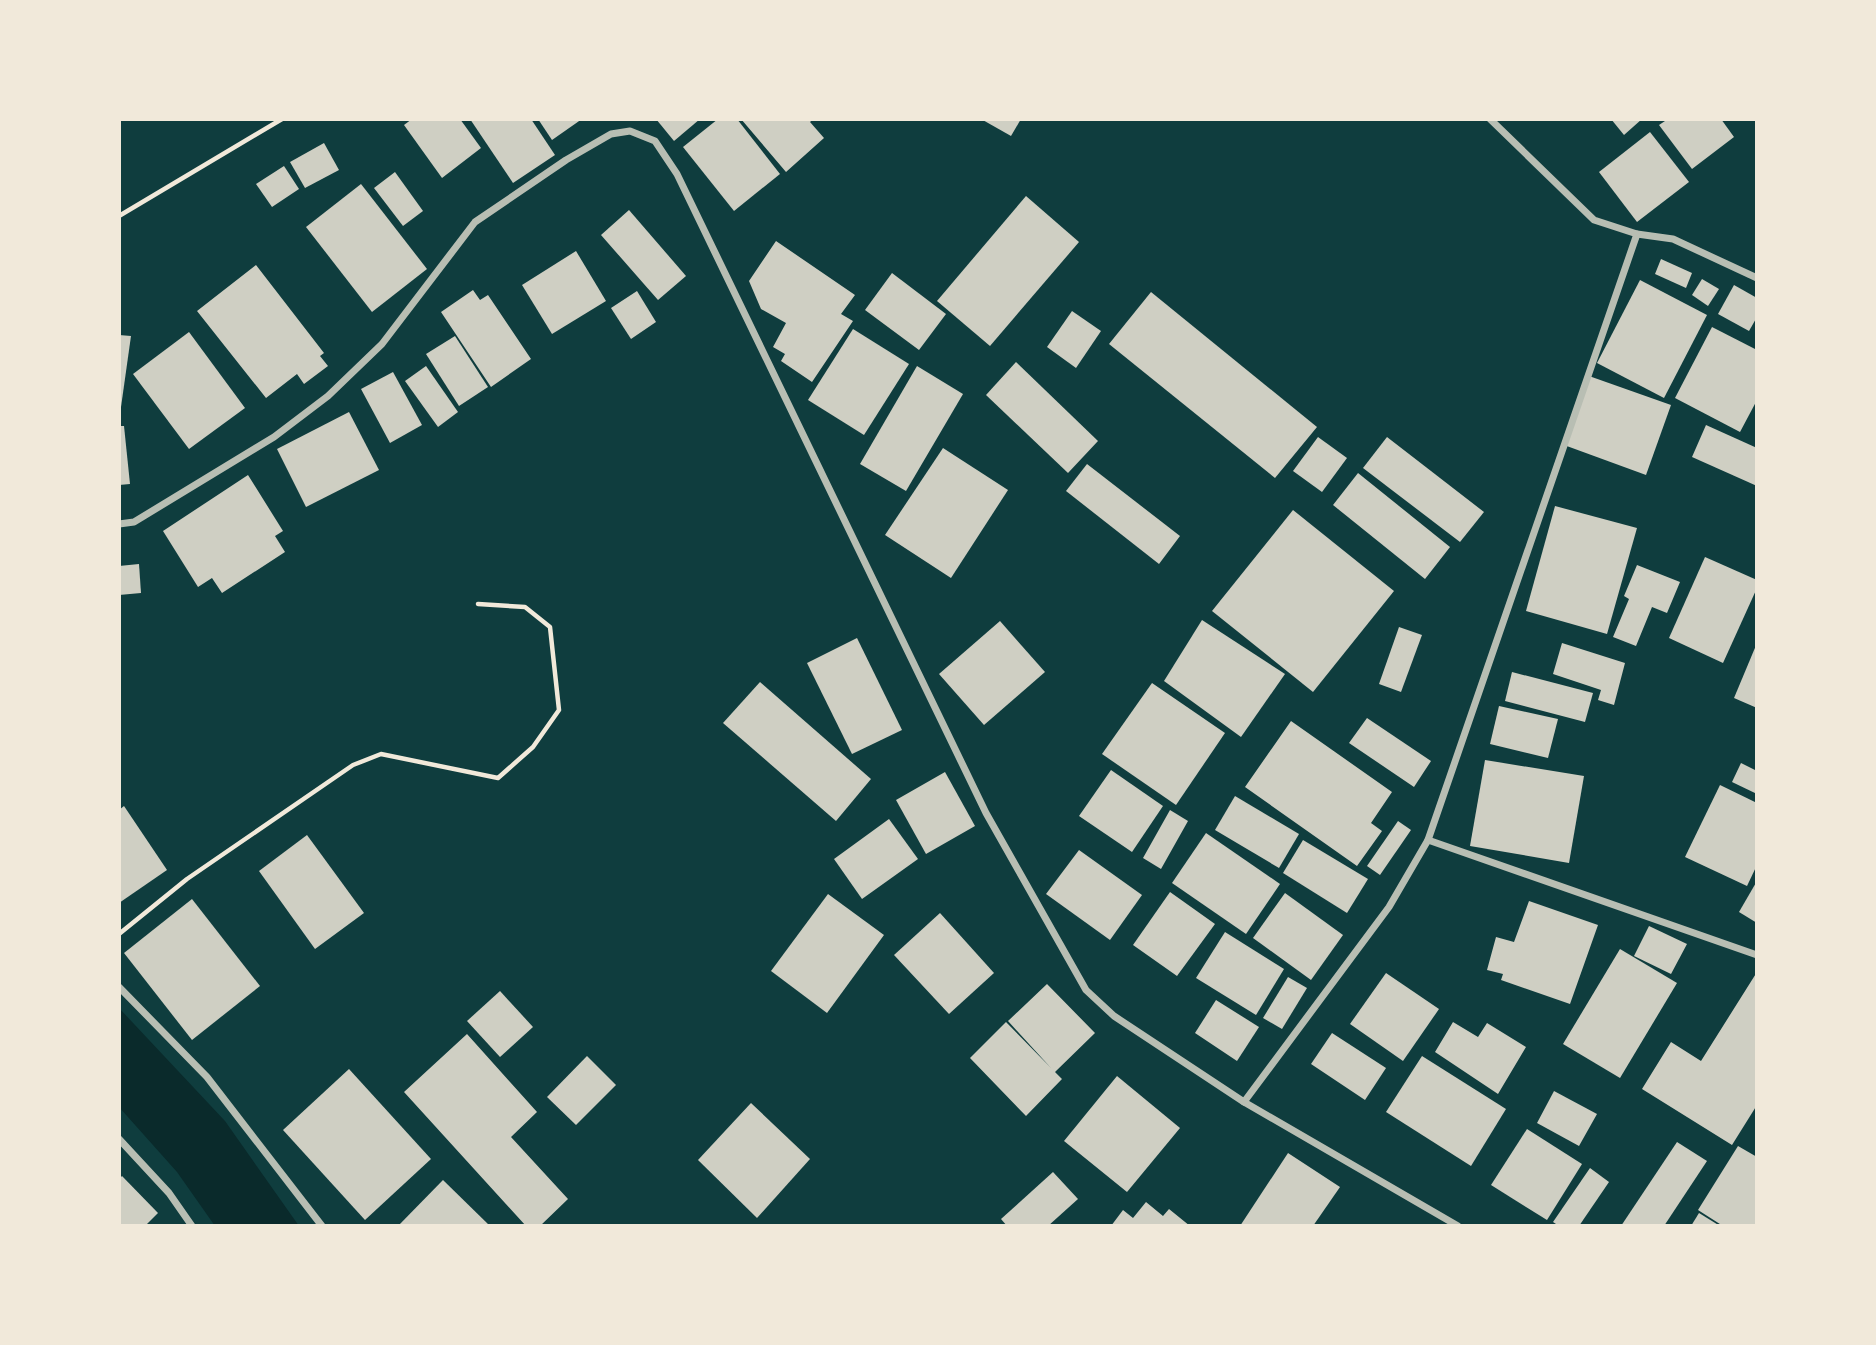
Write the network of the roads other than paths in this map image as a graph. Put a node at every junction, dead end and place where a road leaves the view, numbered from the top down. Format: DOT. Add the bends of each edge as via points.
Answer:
graph roads {
  1 [pos="1490,119"];
  2 [pos="1637,233"];
  3 [pos="1757,278"];
  4 [pos="119,524"];
  5 [pos="1429,840"];
  6 [pos="1757,955"];
  7 [pos="119,986"];
  8 [pos="1244,1102"];
  9 [pos="119,1139"];
  10 [pos="192,1226"];
  11 [pos="322,1226"];
  12 [pos="1458,1226"];
  1 -- 2 [label="street" via="1594,220"];
  2 -- 3 [label="street" via="1673,239"];
  2 -- 5 [label="street"];
  4 -- 8 [label="street" via="134,522 239,458 328,396 382,344 475,222 611,134 630,131 655,141 677,174 986,813 1086,990 1114,1016"];
  5 -- 6 [label="street"];
  5 -- 8 [label="street" via="1389,907"];
  7 -- 11 [label="street" via="207,1077"];
  8 -- 12 [label="street"];
  9 -- 10 [label="street" via="169,1193"];
}
